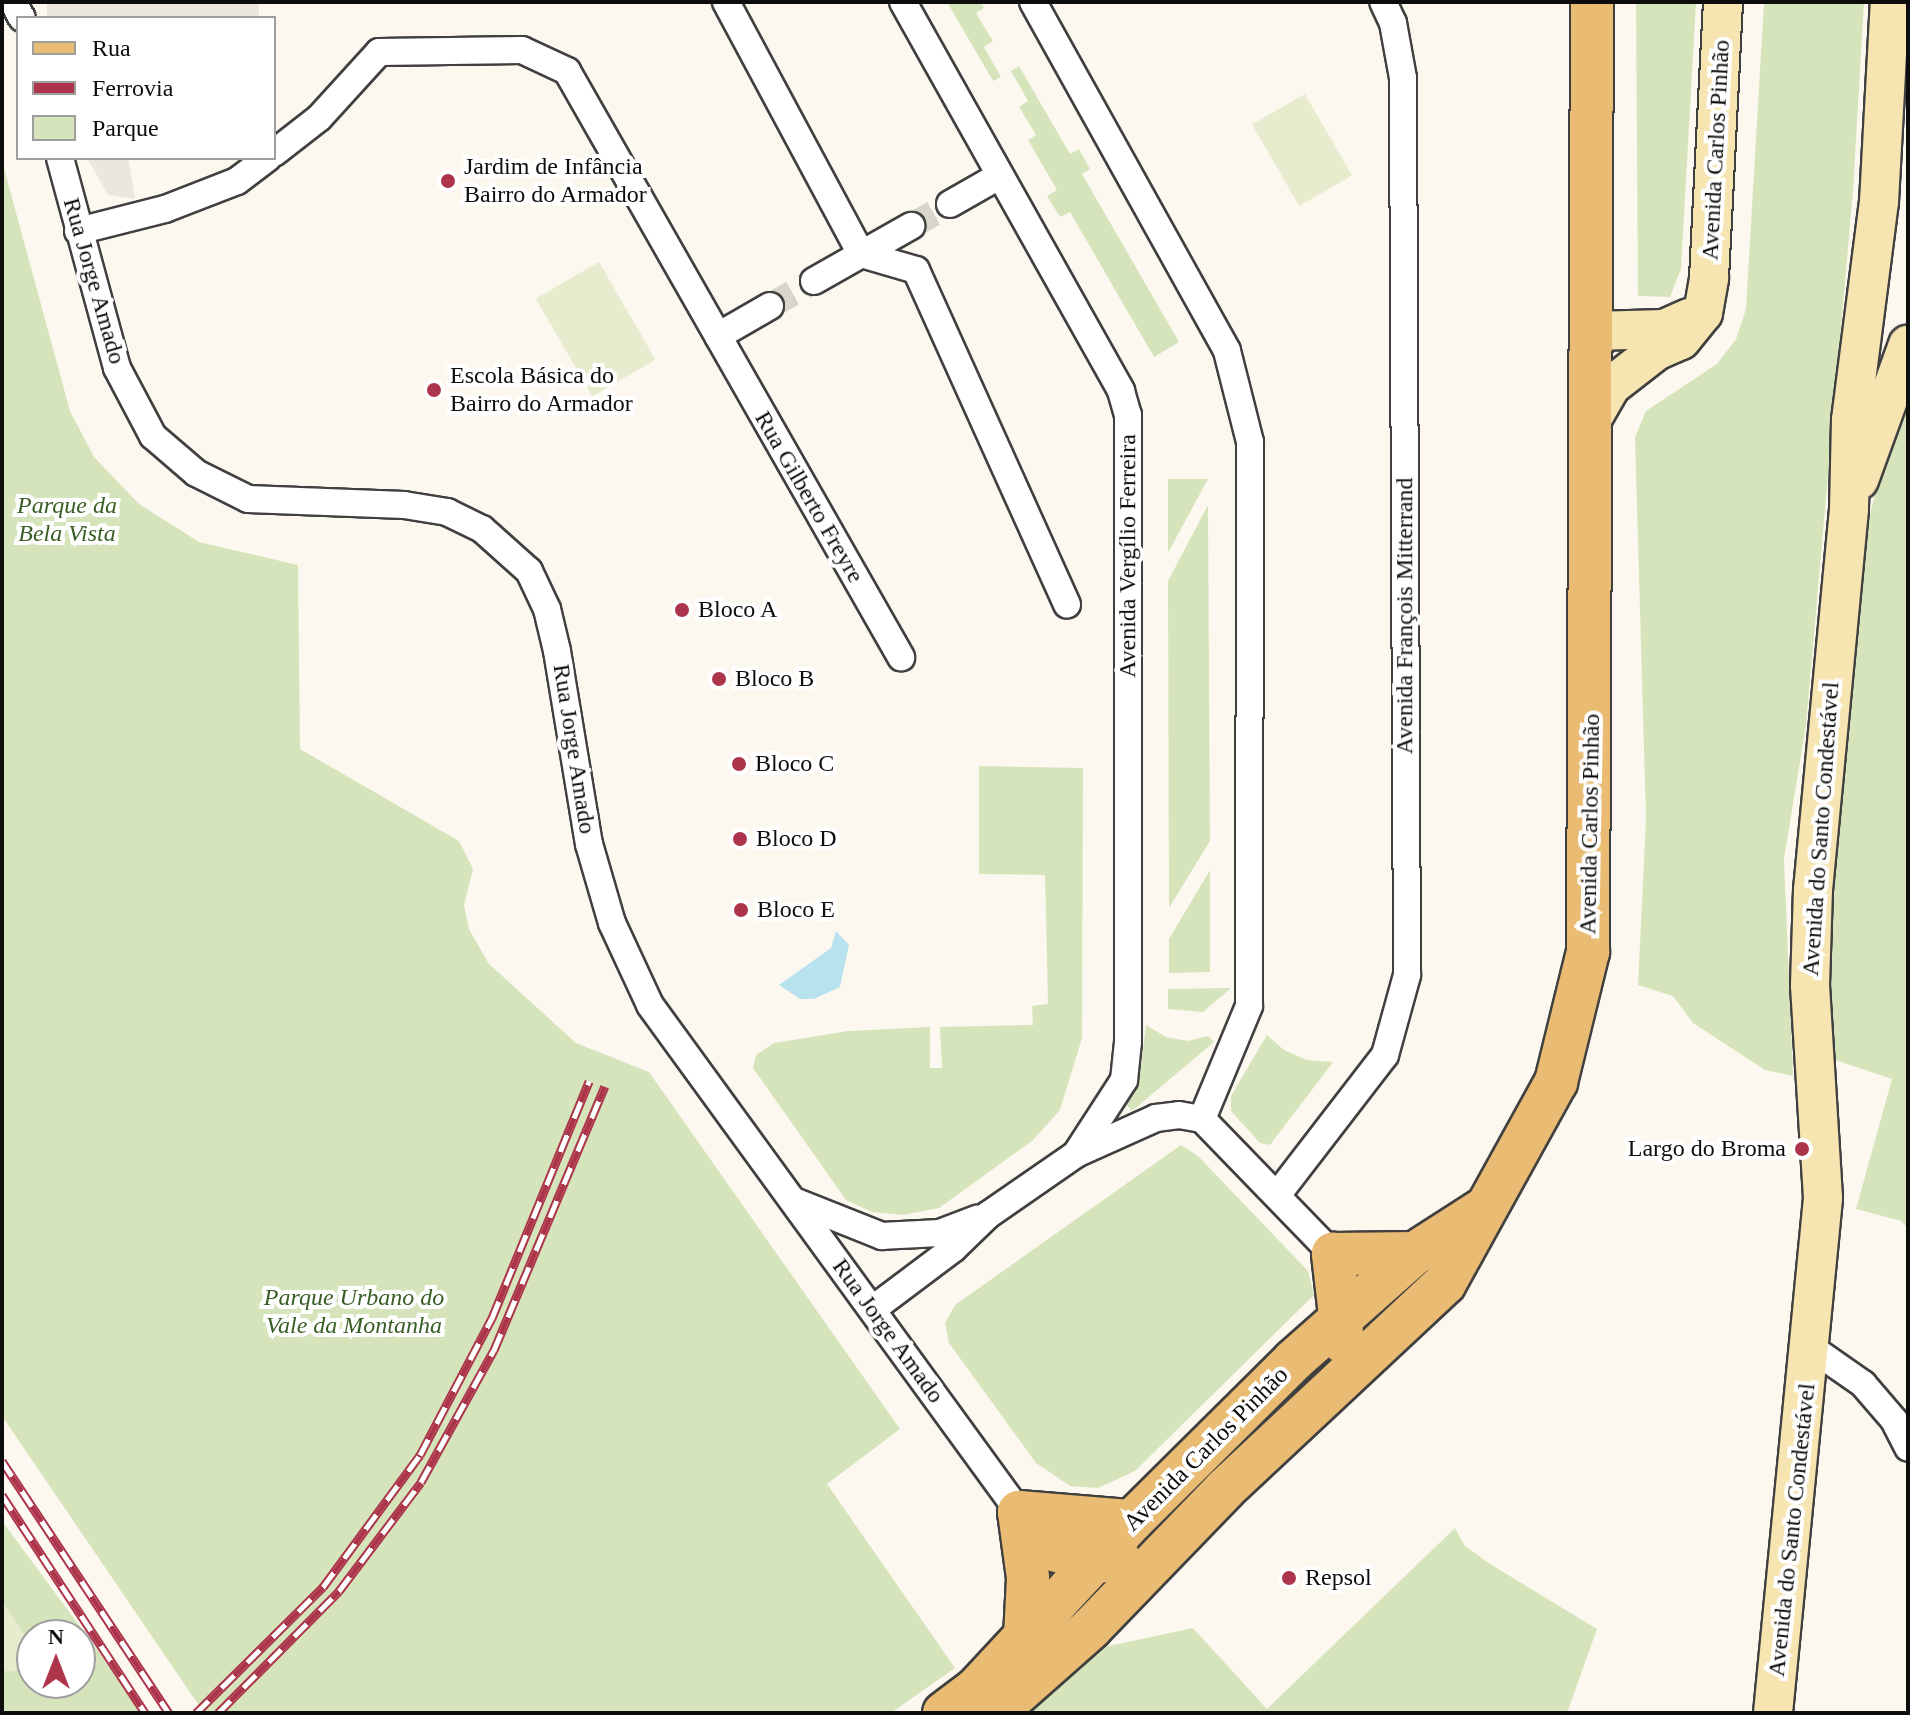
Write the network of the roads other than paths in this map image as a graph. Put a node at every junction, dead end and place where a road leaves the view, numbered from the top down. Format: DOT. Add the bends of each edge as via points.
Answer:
graph roads {
  1 [pos="726,2"];
  2 [pos="903,2"];
  3 [pos="1033,2"];
  4 [pos="1383,2"];
  5 [pos="1592,2"];
  6 [pos="1723,2"];
  7 [pos="1890,2"];
  8 [pos="276,151"];
  9 [pos="60,160"];
  10 [pos="264,160"];
  11 [pos="999,176"];
  12 [pos="950,204"];
  13 [pos="911,226"];
  14 [pos="78,231"];
  15 [pos="861,254"];
  16 [pos="814,281"];
  17 [pos="1707,298"];
  18 [pos="770,306"];
  19 [pos="1593,331"];
  20 [pos="718,336"];
  21 [pos="1908,345"];
  22 [pos="1656,351"];
  23 [pos="1592,419"];
  24 [pos="1849,509"];
  25 [pos="1067,604"];
  26 [pos="901,657"];
  27 [pos="1202,1119"];
  28 [pos="1076,1154"];
  29 [pos="1278,1194"];
  30 [pos="789,1199"];
  31 [pos="1487,1207"];
  32 [pos="988,1215"];
  33 [pos="1415,1253"];
  34 [pos="1333,1254"];
  35 [pos="873,1309"];
  36 [pos="1344,1319"];
  37 [pos="1810,1347"];
  38 [pos="1340,1377"];
  39 [pos="1908,1448"];
  40 [pos="1019,1512"];
  41 [pos="1132,1521"];
  42 [pos="1155,1557"];
  43 [pos="1095,1562"];
  44 [pos="1025,1638"];
  45 [pos="971,1705"];
  46 [pos="1773,1713"];
  1 -- 15 [label="street"];
  2 -- 11 [label="street, Avenida Vergílio Ferreira"];
  3 -- 27 [label="street" via="1227,351 1250,442 1249,1006"];
  4 -- 29 [label="street, Avenida François Mitterrand" via="1393,23 1403,78 1407,975 1385,1055"];
  5 -- 19 [label="main road, Avenida Carlos Pinhão"];
  6 -- 17 [label="main road, Avenida Carlos Pinhão"];
  7 -- 24 [label="main road, Avenida do Santo Condestável" via="1879,202 1851,420"];
  8 -- 20 [label="street, Rua Gilberto Freyre" via="319,118 379,52 522,50 567,71"];
  9 -- 14 [label="street, Rua Jorge Amado"];
  10 -- 14 [label="street" via="237,181 165,209"];
  11 -- 12 [label="street"];
  11 -- 28 [label="street, Avenida Vergílio Ferreira" via="1121,391 1128,415 1128,1042 1124,1080"];
  13 -- 15 [label="street"];
  14 -- 30 [label="street, Rua Jorge Amado" via="117,368 153,436 196,473 248,499 404,505 447,512 482,529 529,571 547,609 557,651 589,844 612,923 650,1005"];
  15 -- 16 [label="street"];
  15 -- 25 [label="street" via="916,270"];
  17 -- 19 [label="main road" via="1684,321 1664,329"];
  17 -- 22 [label="main road, Avenida Carlos Pinhão" via="1695,328"];
  18 -- 20 [label="street"];
  19 -- 22 [label="main road" via="1627,352"];
  19 -- 23 [label="main road, Avenida Carlos Pinhão"];
  20 -- 26 [label="street, Rua Gilberto Freyre"];
  21 -- 24 [label="main road, Avenida do Santo Condestável"];
  22 -- 23 [label="main road, Avenida Carlos Pinhão" via="1611,386"];
  23 -- 31 [label="main road, Avenida Carlos Pinhão" via="1588,952 1556,1082"];
  24 -- 37 [label="main road, Avenida do Santo Condestável" via="1810,937 1823,1198"];
  27 -- 28 [label="street, Avenida Vergílio Ferreira" via="1156,1118"];
  27 -- 29 [label="street"];
  28 -- 32 [label="street, Avenida Vergílio Ferreira"];
  29 -- 34 [label="street"];
  30 -- 32 [label="street, Avenida Vergílio Ferreira" via="882,1236 940,1233"];
  30 -- 35 [label="street, Rua Jorge Amado"];
  31 -- 33 [label="main road, Avenida Carlos Pinhão"];
  31 -- 38 [label="main road, Avenida Carlos Pinhão" via="1445,1283"];
  32 -- 35 [label="street, Avenida Vergílio Ferreira" via="953,1249"];
  33 -- 34 [label="main road"];
  33 -- 36 [label="main road, Avenida Carlos Pinhão"];
  34 -- 36 [label="main road"];
  35 -- 40 [label="street, Rua Jorge Amado"];
  36 -- 38 [label="main road"];
  36 -- 41 [label="main road, Avenida Carlos Pinhão" via="1293,1361"];
  37 -- 39 [label="street" via="1863,1384 1894,1420"];
  37 -- 46 [label="main road, Avenida do Santo Condestável"];
  38 -- 42 [label="main road, Avenida Carlos Pinhão"];
  40 -- 41 [label="main road"];
  40 -- 43 [label="main road" via="1054,1550"];
  40 -- 44 [label="main road" via="1028,1578"];
  41 -- 43 [label="main road, Avenida Carlos Pinhão"];
  42 -- 43 [label="main road"];
  42 -- 45 [label="main road, Avenida Carlos Pinhão" via="1091,1628"];
  43 -- 44 [label="main road, Avenida Carlos Pinhão"];
  44 -- 45 [label="main road, Avenida Carlos Pinhão"];
}
